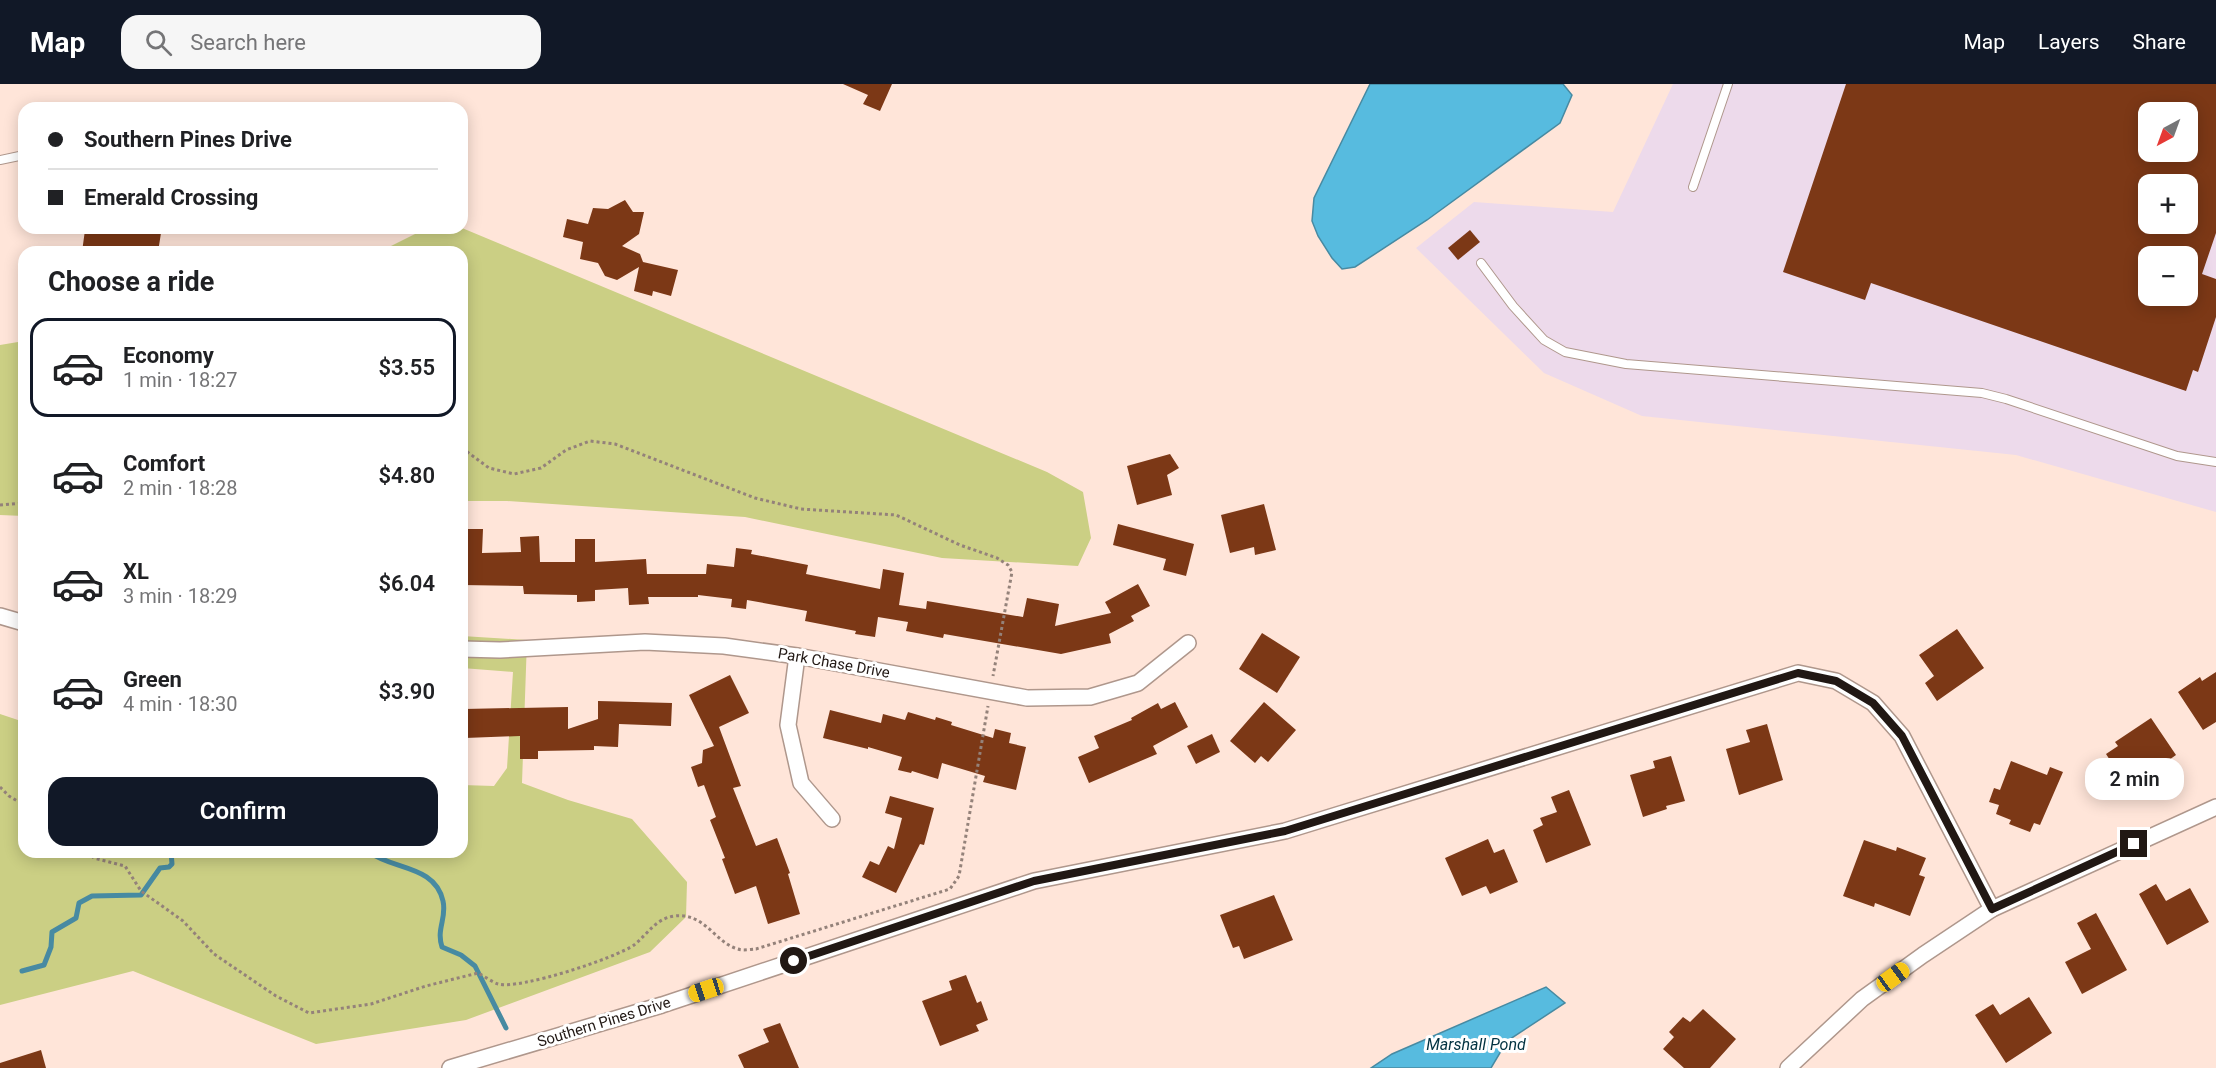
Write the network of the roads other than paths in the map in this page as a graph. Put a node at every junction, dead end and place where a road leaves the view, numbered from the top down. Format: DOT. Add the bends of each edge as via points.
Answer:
graph roads {
  1 [pos="1728,84"];
  2 [pos="18,156"];
  3 [pos="0,160"];
  4 [pos="1693,187"];
  5 [pos="1482,263"];
  6 [pos="2216,462"];
  7 [pos="0,616"];
  8 [pos="18,621"];
  9 [pos="1188,644"];
  10 [pos="468,649"];
  11 [pos="797,656"];
  12 [pos="2216,807"];
  13 [pos="832,819"];
  14 [pos="1992,909"];
  15 [pos="450,1068"];
  16 [pos="1788,1068"];
  1 -- 4 [label="lane"];
  2 -- 3 [label="lane"];
  5 -- 6 [label="lane" via="1544,340 1565,352 1626,364 1982,393 2177,456"];
  7 -- 8 [label="street"];
  9 -- 11 [label="street, Park Chase Drive" via="1138,683 1090,697 1027,698"];
  10 -- 11 [label="street, Park Chase Drive" via="645,642 724,646"];
  11 -- 13 [label="street" via="788,725 801,783"];
  12 -- 14 [label="street"];
  14 -- 15 [label="street, Southern Pines Drive" via="1902,736 1873,703 1836,681 1798,673 1285,831 1034,881 662,1005"];
  14 -- 16 [label="street" via="1862,999"];
}
